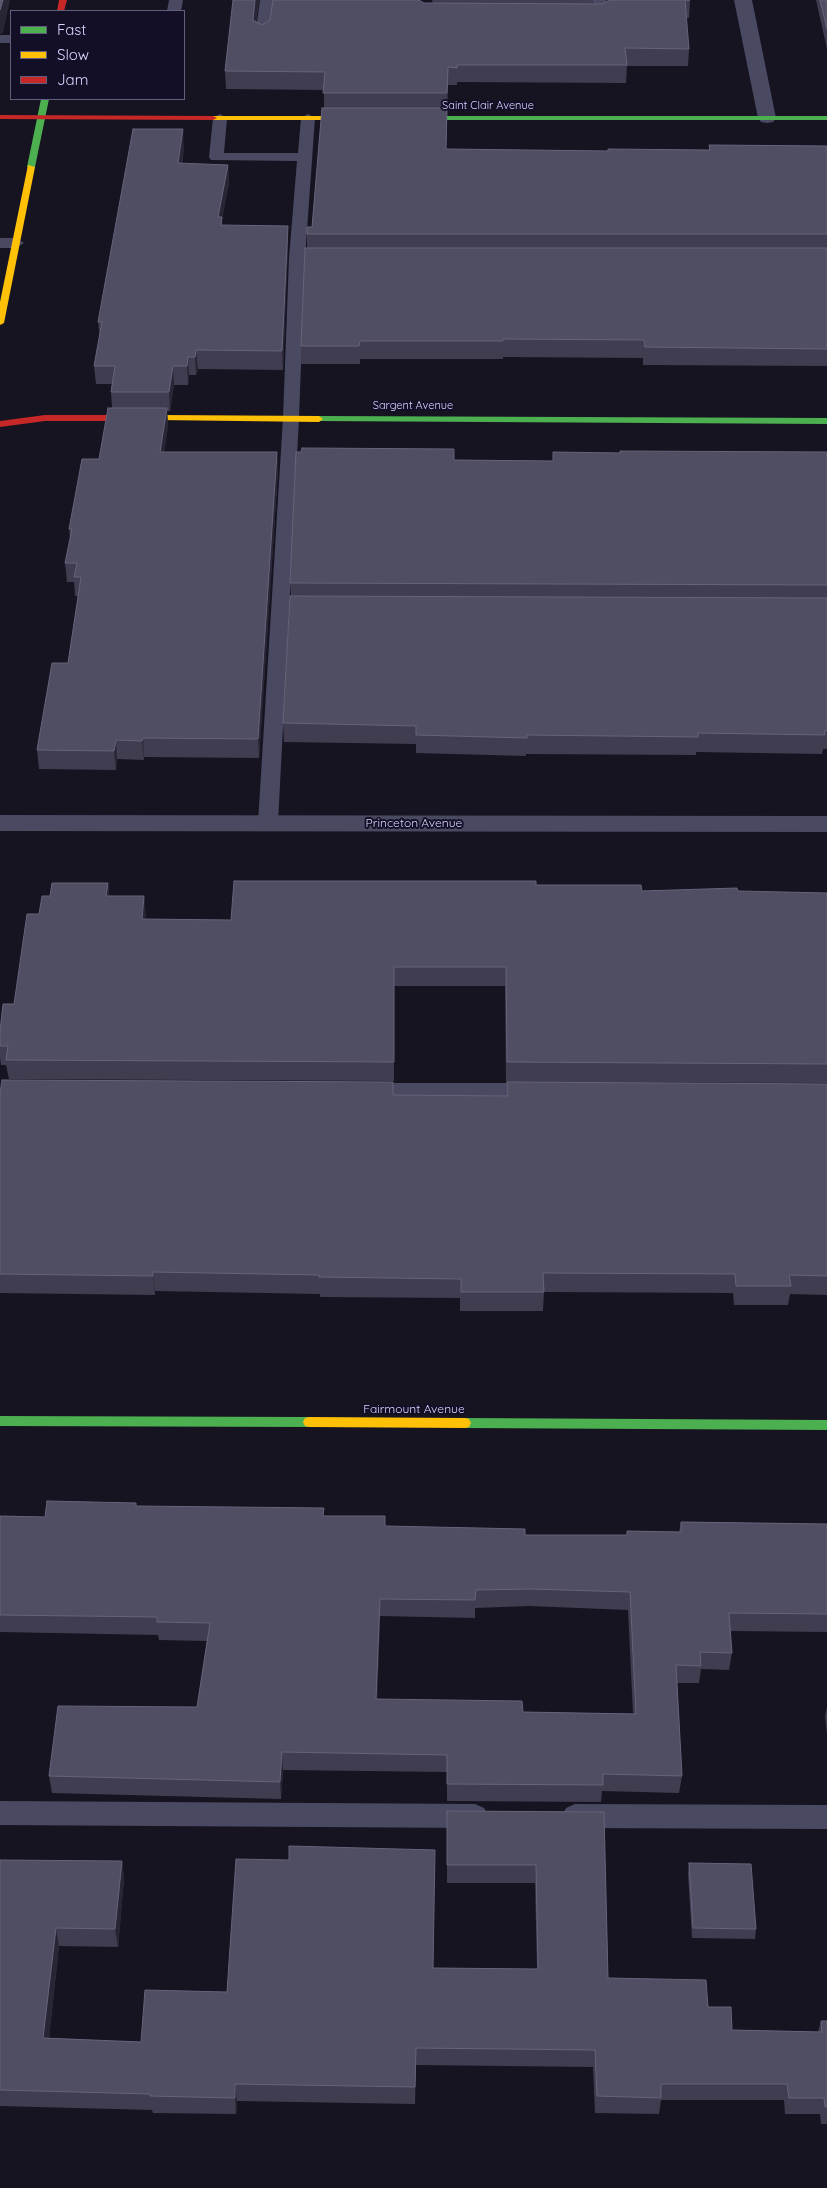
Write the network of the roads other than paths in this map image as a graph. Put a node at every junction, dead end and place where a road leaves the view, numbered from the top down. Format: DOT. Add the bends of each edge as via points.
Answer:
graph roads {
  1 [pos="267,0"];
  2 [pos="599,0"];
  3 [pos="743,0"];
  4 [pos="572,16"];
  5 [pos="262,38"];
  6 [pos="44,100"];
  7 [pos="0,117"];
  8 [pos="41,117"];
  9 [pos="220,118"];
  10 [pos="308,118"];
  11 [pos="368,118"];
  12 [pos="398,118"];
  13 [pos="767,118"];
  14 [pos="827,118"];
  15 [pos="305,157"];
  16 [pos="0,243"];
  17 [pos="16,243"];
  18 [pos="6,263"];
  19 [pos="0,323"];
  20 [pos="291,418"];
  21 [pos="827,421"];
  22 [pos="0,424"];
  23 [pos="280,608"];
  24 [pos="300,608"];
  25 [pos="0,823"];
  26 [pos="268,823"];
  27 [pos="827,824"];
  28 [pos="349,1091"];
  29 [pos="558,1092"];
  30 [pos="0,1420"];
  31 [pos="827,1425"];
  32 [pos="0,1813"];
  33 [pos="498,1816"];
  34 [pos="548,1816"];
  35 [pos="827,1817"];
  1 -- 5 [label="lane"];
  2 -- 4 [label="lane" via="601,16"];
  3 -- 13 [label="street"];
  6 -- 8 [label="street"];
  7 -- 8 [label="street"];
  8 -- 9 [label="street"];
  8 -- 17 [label="street"];
  9 -- 10 [label="street"];
  9 -- 15 [label="lane" via="216,157"];
  10 -- 11 [label="street"];
  10 -- 15 [label="lane"];
  12 -- 13 [label="street, Saint Clair Avenue"];
  13 -- 14 [label="street, Saint Clair Avenue"];
  15 -- 20 [label="lane"];
  16 -- 17 [label="lane"];
  17 -- 18 [label="street"];
  18 -- 19 [label="street"];
  20 -- 21 [label="street, Sargent Avenue"];
  20 -- 22 [label="street, Sargent Avenue" via="44,418"];
  20 -- 23 [label="lane"];
  23 -- 24 [label="lane"];
  23 -- 26 [label="lane"];
  25 -- 26 [label="street, Princeton Avenue"];
  26 -- 27 [label="street, Princeton Avenue"];
  28 -- 29 [label="lane"];
  30 -- 31 [label="street, Fairmount Avenue"];
  32 -- 33 [label="lane"];
  34 -- 35 [label="lane"];
}
